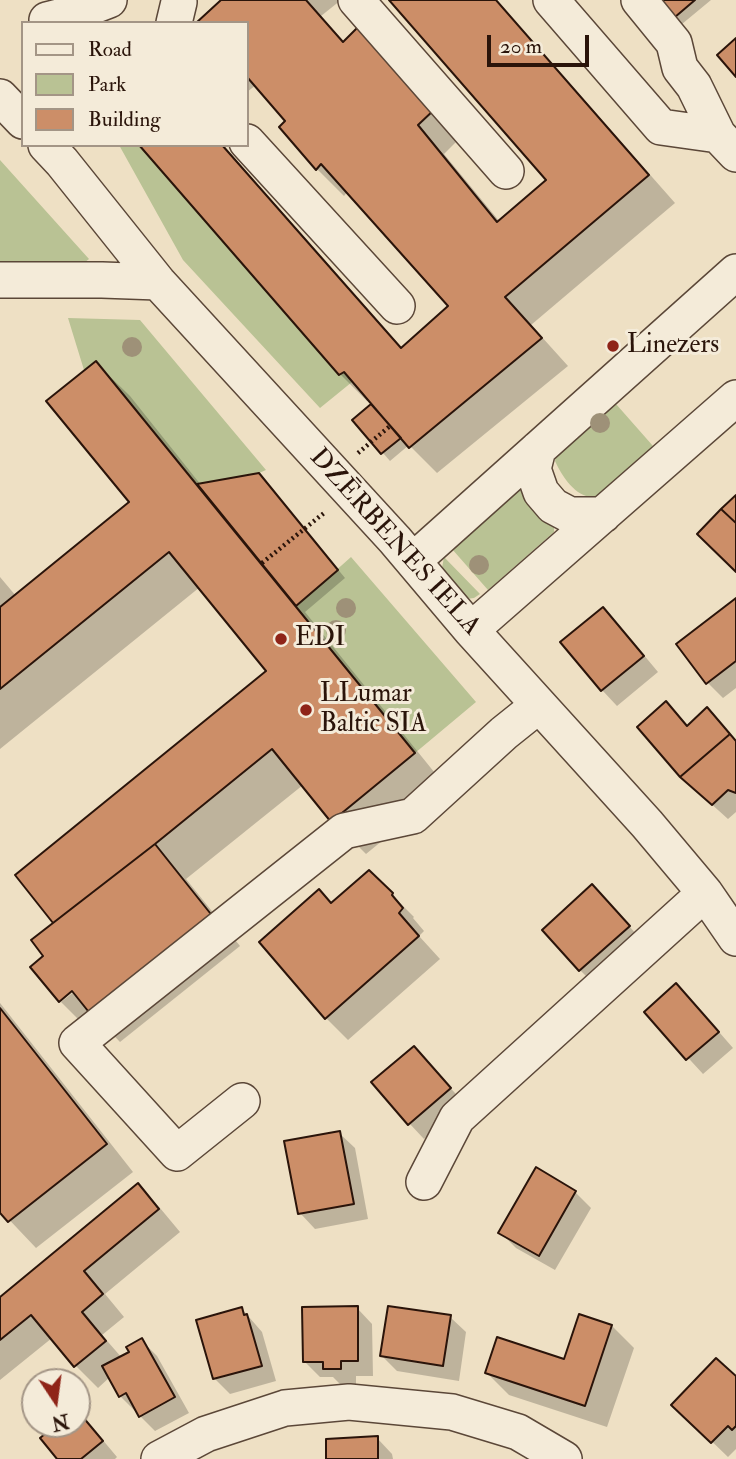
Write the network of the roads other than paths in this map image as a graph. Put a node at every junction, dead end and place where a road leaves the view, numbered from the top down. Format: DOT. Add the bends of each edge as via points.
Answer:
graph roads {
  1 [pos="109,0"];
  2 [pos="355,0"];
  3 [pos="551,0"];
  4 [pos="639,0"];
  5 [pos="47,14"];
  6 [pos="0,97"];
  7 [pos="21,119"];
  8 [pos="248,143"];
  9 [pos="727,144"];
  10 [pos="62,149"];
  11 [pos="506,171"];
  12 [pos="736,272"];
  13 [pos="0,280"];
  14 [pos="158,282"];
  15 [pos="397,306"];
  16 [pos="736,398"];
  17 [pos="538,449"];
  18 [pos="603,515"];
  19 [pos="413,561"];
  20 [pos="471,630"];
  21 [pos="539,705"];
  22 [pos="705,893"];
  23 [pos="736,938"];
  24 [pos="242,1101"];
  25 [pos="424,1182"];
  26 [pos="159,1459"];
  27 [pos="565,1459"];
  1 -- 5 [label="street" via="78,12"];
  2 -- 11 [label="street"];
  3 -- 9 [label="street" via="661,127"];
  4 -- 9 [label="street" via="674,43 680,68"];
  6 -- 7 [label="street"];
  8 -- 15 [label="street"];
  10 -- 14 [label="street, DZĒRBENES IELA"];
  12 -- 17 [label="street"];
  13 -- 14 [label="street"];
  14 -- 19 [label="street, DZĒRBENES IELA"];
  16 -- 18 [label="street"];
  17 -- 18 [label="street" via="533,469 541,492 553,506 570,515"];
  17 -- 19 [label="street"];
  18 -- 20 [label="street"];
  19 -- 20 [label="street, DZĒRBENES IELA"];
  20 -- 21 [label="street, DZĒRBENES IELA"];
  21 -- 22 [label="street, DZĒRBENES IELA"];
  21 -- 24 [label="street" via="413,816 344,831 77,1043 177,1153"];
  22 -- 23 [label="street, DZĒRBENES IELA"];
  22 -- 25 [label="street" via="457,1118"];
  26 -- 27 [label="street" via="206,1434 285,1409 349,1402 452,1412 518,1432"];
}
